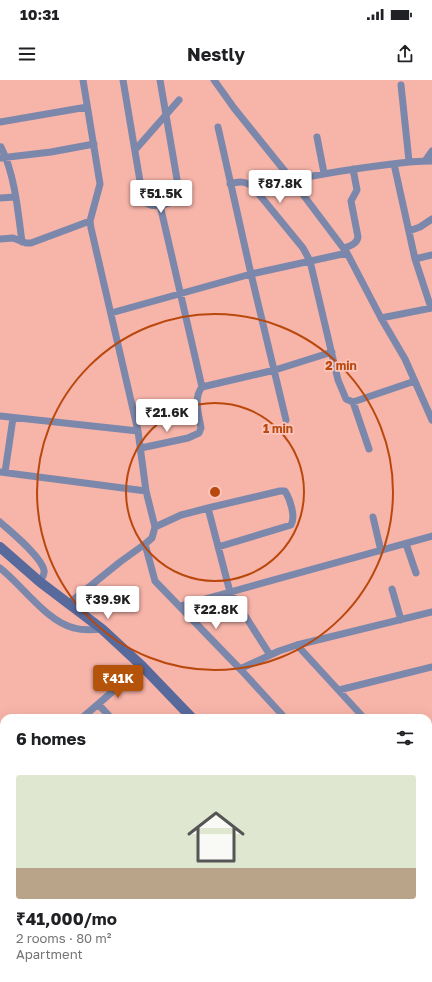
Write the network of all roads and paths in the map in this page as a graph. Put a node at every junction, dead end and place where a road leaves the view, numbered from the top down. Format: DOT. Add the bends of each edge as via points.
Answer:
graph roads {
  1 [pos="83,80"];
  2 [pos="123,80"];
  3 [pos="160,80"];
  4 [pos="214,80"];
  5 [pos="401,85"];
  6 [pos="178,100"];
  7 [pos="87,107"];
  8 [pos="165,115"];
  9 [pos="0,122"];
  10 [pos="218,127"];
  11 [pos="317,137"];
  12 [pos="94,144"];
  13 [pos="1,147"];
  14 [pos="135,150"];
  15 [pos="432,151"];
  16 [pos="3,157"];
  17 [pos="409,161"];
  18 [pos="429,161"];
  19 [pos="394,164"];
  20 [pos="353,169"];
  21 [pos="324,173"];
  22 [pos="292,180"];
  23 [pos="230,184"];
  24 [pos="15,197"];
  25 [pos="0,198"];
  26 [pos="160,205"];
  27 [pos="432,219"];
  28 [pos="90,221"];
  29 [pos="409,231"];
  30 [pos="0,239"];
  31 [pos="22,242"];
  32 [pos="346,251"];
  33 [pos="432,255"];
  34 [pos="415,259"];
  35 [pos="310,261"];
  36 [pos="251,274"];
  37 [pos="181,293"];
  38 [pos="432,308"];
  39 [pos="110,313"];
  40 [pos="381,318"];
  41 [pos="332,352"];
  42 [pos="274,370"];
  43 [pos="415,381"];
  44 [pos="202,387"];
  45 [pos="353,402"];
  46 [pos="431,411"];
  47 [pos="0,416"];
  48 [pos="13,418"];
  49 [pos="286,420"];
  50 [pos="432,420"];
  51 [pos="138,432"];
  52 [pos="141,448"];
  53 [pos="369,449"];
  54 [pos="3,472"];
  55 [pos="146,491"];
  56 [pos="208,508"];
  57 [pos="373,516"];
  58 [pos="0,522"];
  59 [pos="155,527"];
  60 [pos="432,536"];
  61 [pos="145,544"];
  62 [pos="406,544"];
  63 [pos="0,547"];
  64 [pos="218,547"];
  65 [pos="381,550"];
  66 [pos="0,568"];
  67 [pos="416,573"];
  68 [pos="40,582"];
  69 [pos="392,589"];
  70 [pos="230,592"];
  71 [pos="68,604"];
  72 [pos="180,606"];
  73 [pos="432,612"];
  74 [pos="401,620"];
  75 [pos="102,629"];
  76 [pos="298,645"];
  77 [pos="270,655"];
  78 [pos="142,666"];
  79 [pos="432,667"];
  80 [pos="240,669"];
  81 [pos="339,690"];
  82 [pos="98,704"];
  83 [pos="87,714"];
  84 [pos="107,714"];
  85 [pos="188,714"];
  86 [pos="281,714"];
  87 [pos="360,714"];
  1 -- 7 [label="street"];
  2 -- 14 [label="street"];
  3 -- 8 [label="street"];
  4 -- 22 [label="street"];
  5 -- 17 [label="street"];
  6 -- 8 [label="street"];
  7 -- 9 [label="street"];
  7 -- 12 [label="street"];
  8 -- 14 [label="street"];
  8 -- 26 [label="street" via="179,191 175,201"];
  10 -- 23 [label="street"];
  11 -- 21 [label="street"];
  12 -- 16 [label="street"];
  12 -- 28 [label="street" via="100,184"];
  13 -- 16 [label="street"];
  14 -- 26 [label="street" via="143,199 151,206"];
  15 -- 18 [label="street"];
  16 -- 24 [label="street"];
  17 -- 18 [label="street"];
  17 -- 19 [label="street"];
  19 -- 20 [label="street"];
  19 -- 29 [label="street"];
  20 -- 21 [label="street"];
  20 -- 32 [label="street" via="357,190 351,204 358,240"];
  21 -- 22 [label="street"];
  22 -- 32 [label="street"];
  23 -- 35 [label="street" via="240,181 247,182 253,187 303,248"];
  23 -- 36 [label="street"];
  24 -- 25 [label="street"];
  24 -- 31 [label="street"];
  26 -- 37 [label="street"];
  27 -- 29 [label="street"];
  28 -- 31 [label="street" via="31,243"];
  28 -- 39 [label="street"];
  29 -- 34 [label="street"];
  30 -- 31 [label="street" via="12,238"];
  32 -- 35 [label="street"];
  32 -- 40 [label="street"];
  33 -- 34 [label="street"];
  34 -- 38 [label="street"];
  35 -- 36 [label="street"];
  35 -- 41 [label="street"];
  36 -- 37 [label="street"];
  36 -- 42 [label="street"];
  37 -- 39 [label="street"];
  37 -- 44 [label="street"];
  38 -- 40 [label="street"];
  39 -- 51 [label="street"];
  40 -- 43 [label="street"];
  41 -- 42 [label="street"];
  41 -- 45 [label="street" via="338,380 346,399"];
  42 -- 44 [label="street"];
  42 -- 49 [label="street"];
  43 -- 45 [label="street"];
  43 -- 46 [label="street"];
  44 -- 52 [label="street" via="197,397 201,428 199,433 188,438"];
  45 -- 53 [label="street"];
  46 -- 50 [label="street"];
  47 -- 48 [label="street"];
  48 -- 51 [label="street"];
  48 -- 54 [label="street"];
  51 -- 52 [label="street"];
  52 -- 55 [label="street"];
  54 -- 55 [label="street"];
  55 -- 59 [label="street"];
  56 -- 59 [label="street" via="181,515"];
  56 -- 64 [label="street"];
  56 -- 64 [label="street" via="285,491 293,516 291,525"];
  57 -- 65 [label="street"];
  58 -- 68 [label="street" via="40,562 44,570"];
  59 -- 61 [label="street" via="152,538"];
  60 -- 62 [label="street"];
  61 -- 71 [label="street"];
  61 -- 72 [label="street" via="155,581"];
  62 -- 65 [label="street"];
  62 -- 67 [label="street"];
  63 -- 68 [label="street"];
  64 -- 70 [label="street"];
  65 -- 70 [label="street"];
  66 -- 75 [label="street" via="53,619 73,628"];
  68 -- 71 [label="street"];
  69 -- 74 [label="street"];
  70 -- 72 [label="street"];
  70 -- 77 [label="street"];
  71 -- 75 [label="street"];
  72 -- 80 [label="street"];
  73 -- 74 [label="street"];
  74 -- 76 [label="street"];
  75 -- 78 [label="street"];
  76 -- 77 [label="street"];
  76 -- 81 [label="street"];
  77 -- 80 [label="street"];
  78 -- 82 [label="street"];
  78 -- 85 [label="street"];
  79 -- 81 [label="street"];
  80 -- 86 [label="street"];
  81 -- 87 [label="street"];
  82 -- 83 [label="street"];
  82 -- 84 [label="street"];
}
